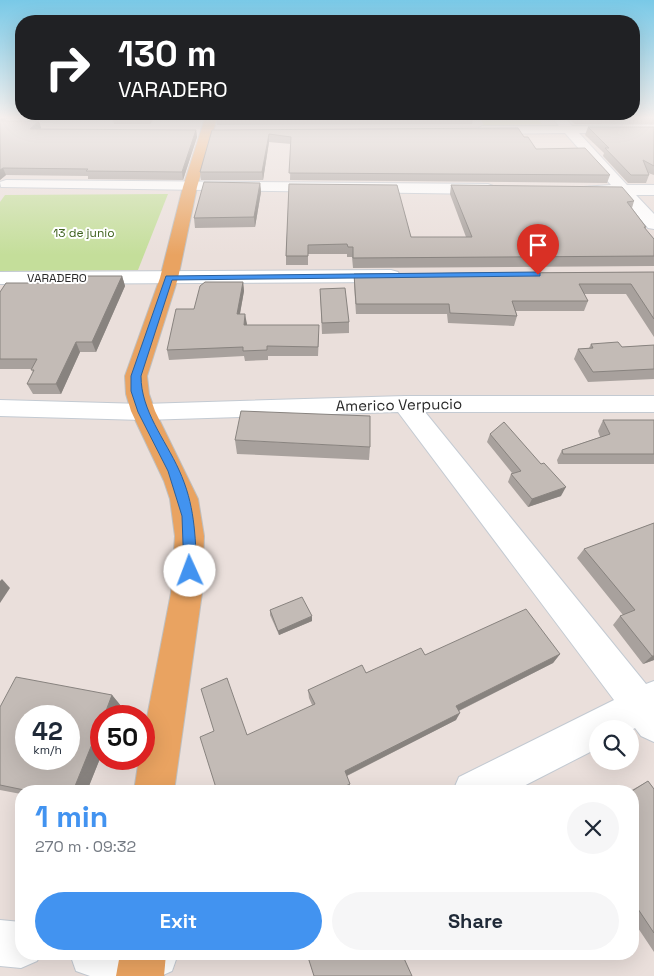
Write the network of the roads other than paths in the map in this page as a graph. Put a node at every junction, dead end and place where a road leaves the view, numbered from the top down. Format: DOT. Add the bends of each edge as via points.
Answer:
graph roads {
  1 [pos="197,164"];
  2 [pos="600,164"];
  3 [pos="6,184"];
  4 [pos="190,188"];
  5 [pos="506,189"];
  6 [pos="575,190"];
  7 [pos="624,190"];
  8 [pos="654,190"];
  9 [pos="654,224"];
  10 [pos="406,276"];
  11 [pos="0,278"];
  12 [pos="168,278"];
  13 [pos="405,404"];
  14 [pos="654,404"];
  15 [pos="0,408"];
  16 [pos="143,412"];
  17 [pos="650,709"];
  18 [pos="155,785"];
  19 [pos="486,785"];
  20 [pos="0,943"];
  21 [pos="15,944"];
  1 -- 4 [label="main road"];
  2 -- 7 [label="street"];
  3 -- 4 [label="street"];
  4 -- 5 [label="street"];
  4 -- 12 [label="main road"];
  6 -- 7 [label="street"];
  7 -- 8 [label="street"];
  7 -- 9 [label="street"];
  10 -- 12 [label="street, VARADERO"];
  11 -- 12 [label="street, VARADERO"];
  12 -- 16 [label="main road" via="136,376 136,391"];
  13 -- 14 [label="street, Americo Verpucio"];
  13 -- 16 [label="street, Americo Verpucio"];
  13 -- 17 [label="street"];
  15 -- 16 [label="street, Americo Verpucio"];
  16 -- 18 [label="main road" via="174,471 188,516 190,571"];
  17 -- 19 [label="street"];
  20 -- 21 [label="street"];
}
